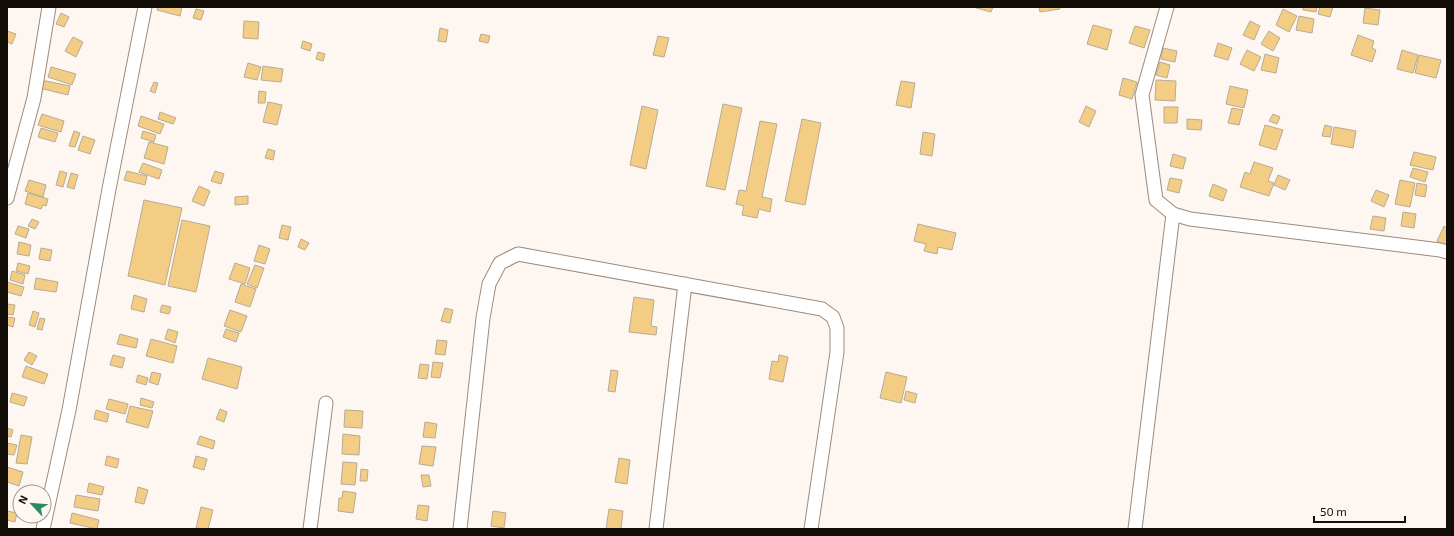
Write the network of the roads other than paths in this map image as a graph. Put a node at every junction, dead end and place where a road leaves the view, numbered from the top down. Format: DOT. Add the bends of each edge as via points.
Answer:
graph roads {
  1 [pos="49,7"];
  2 [pos="145,7"];
  3 [pos="1167,7"];
  4 [pos="7,198"];
  5 [pos="1173,214"];
  6 [pos="1447,252"];
  7 [pos="685,284"];
  8 [pos="326,403"];
  9 [pos="43,529"];
  10 [pos="310,529"];
  11 [pos="460,529"];
  12 [pos="656,529"];
  13 [pos="811,529"];
  14 [pos="1135,529"];
  1 -- 4 [label="street" via="34,98"];
  2 -- 9 [label="street" via="69,410"];
  3 -- 5 [label="street" via="1142,95 1156,200"];
  5 -- 6 [label="street" via="1190,220"];
  5 -- 14 [label="street"];
  7 -- 11 [label="street" via="518,254 500,263 489,284 483,318"];
  7 -- 12 [label="street"];
  7 -- 13 [label="street" via="822,309 833,317 837,328 837,352"];
  8 -- 10 [label="street"];
}
